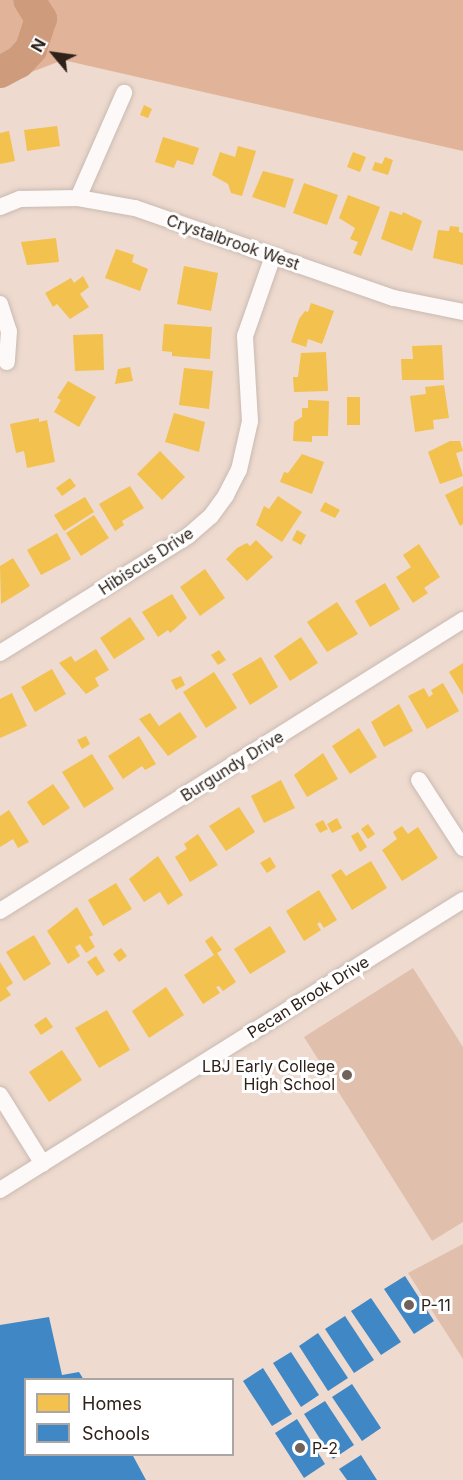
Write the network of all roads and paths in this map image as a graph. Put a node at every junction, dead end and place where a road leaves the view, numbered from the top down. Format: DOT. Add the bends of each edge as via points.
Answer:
graph roads {
  1 [pos="124,93"];
  2 [pos="78,198"];
  3 [pos="0,207"];
  4 [pos="273,256"];
  5 [pos="0,304"];
  6 [pos="463,312"];
  7 [pos="7,362"];
  8 [pos="463,620"];
  9 [pos="0,653"];
  10 [pos="419,780"];
  11 [pos="463,848"];
  12 [pos="463,900"];
  13 [pos="0,911"];
  14 [pos="0,1095"];
  15 [pos="43,1164"];
  16 [pos="0,1190"];
  1 -- 2 [label="street"];
  2 -- 3 [label="street, Crystalbrook West" via="20,199"];
  2 -- 4 [label="street, Crystalbrook West" via="135,208"];
  4 -- 6 [label="street, Crystalbrook West" via="394,298"];
  4 -- 9 [label="street, Hibiscus Drive" via="246,328 250,421 239,470 226,495 211,516 188,536"];
  5 -- 7 [label="street" via="9,331"];
  8 -- 13 [label="street, Burgundy Drive"];
  10 -- 11 [label="street"];
  12 -- 15 [label="street, Pecan Brook Drive"];
  14 -- 15 [label="street"];
  15 -- 16 [label="street, Pecan Brook Drive"];
}
